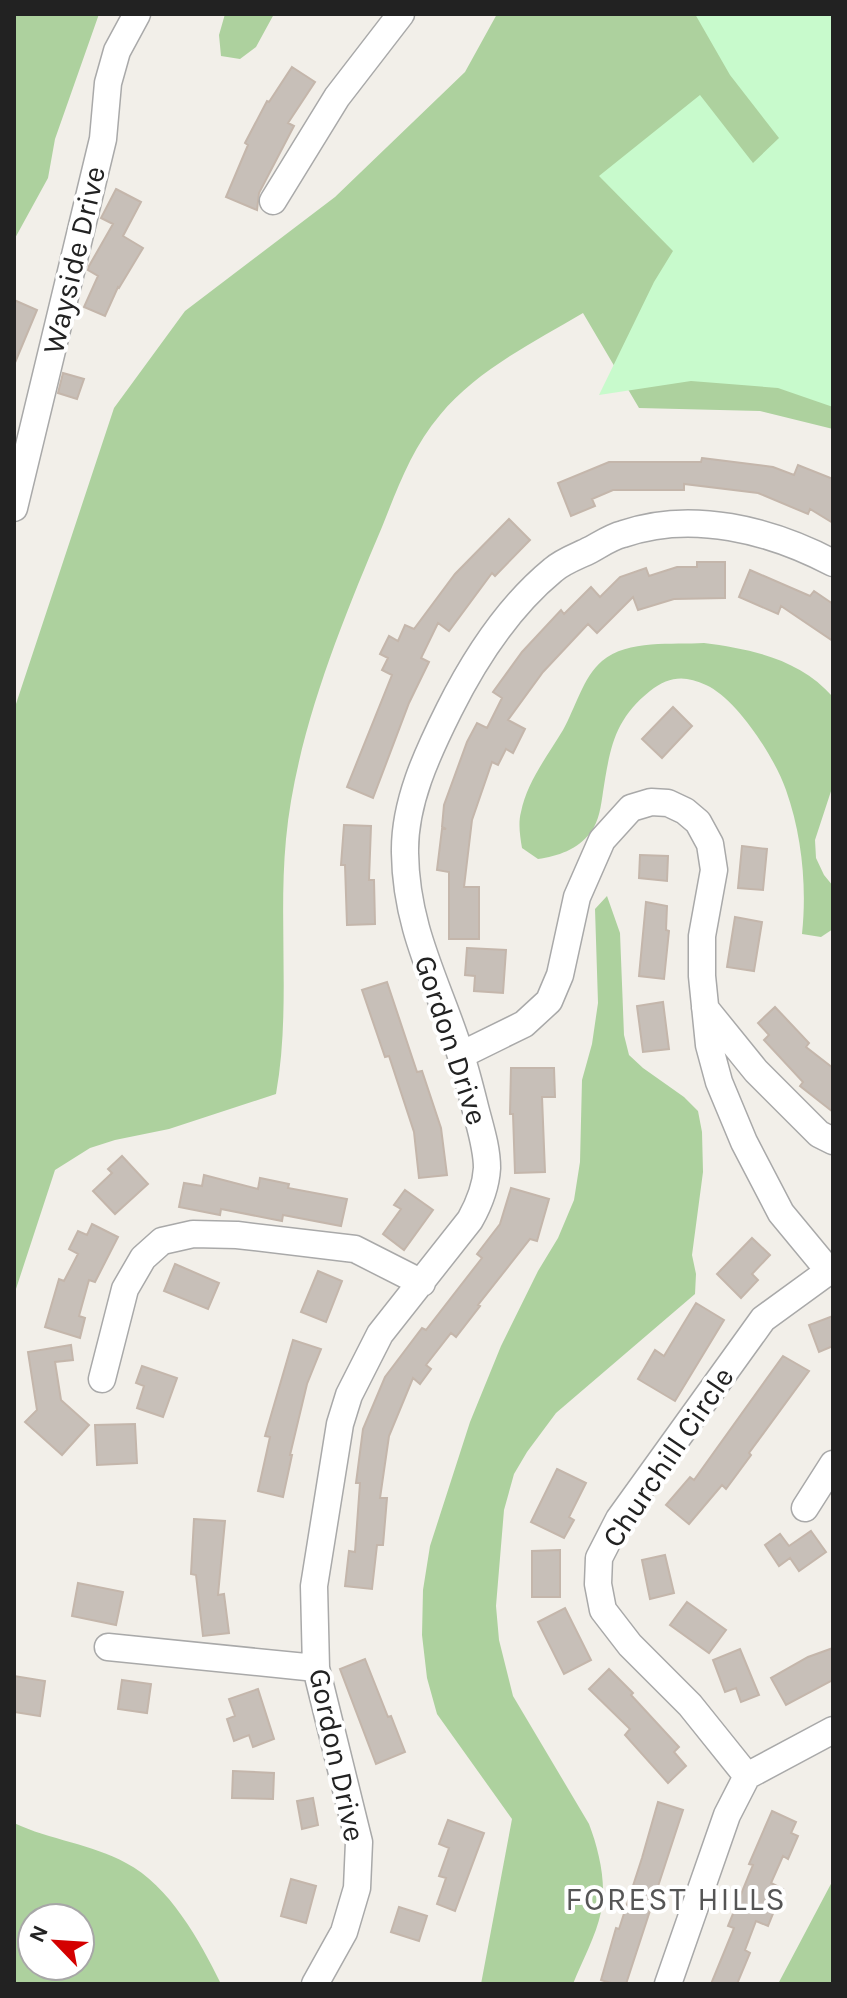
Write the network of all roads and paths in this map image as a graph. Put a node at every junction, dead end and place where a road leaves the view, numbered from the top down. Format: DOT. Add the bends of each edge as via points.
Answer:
graph roads {
  1 [pos="137,14"];
  2 [pos="401,14"];
  3 [pos="273,201"];
  4 [pos="14,508"];
  5 [pos="833,563"];
  6 [pos="705,1008"];
  7 [pos="461,1055"];
  8 [pos="833,1141"];
  9 [pos="831,1271"];
  10 [pos="422,1283"];
  11 [pos="102,1379"];
  12 [pos="833,1464"];
  13 [pos="805,1508"];
  14 [pos="108,1647"];
  15 [pos="316,1668"];
  16 [pos="833,1730"];
  17 [pos="747,1776"];
  18 [pos="315,1984"];
  19 [pos="668,1984"];
  1 -- 4 [label="street, Wayside Drive" via="117,51 108,83 103,139"];
  2 -- 3 [label="street" via="337,97"];
  5 -- 7 [label="street, Gordon Drive" via="770,536 724,526 653,527 621,534 555,568 510,613 463,681 435,738 408,817 409,906"];
  6 -- 7 [label="street" via="702,936 714,870 710,844 685,811 651,802 631,808 602,840 577,897 549,1001 524,1024"];
  6 -- 8 [label="street" via="756,1071 819,1134"];
  6 -- 9 [label="street" via="719,1082 744,1142 781,1213"];
  7 -- 10 [label="street, Gordon Drive" via="487,1168 470,1220"];
  9 -- 17 [label="street, Churchill Circle" via="763,1319 619,1519 599,1558 603,1610"];
  10 -- 11 [label="street" via="355,1249 237,1235 193,1234 162,1241 143,1258 125,1289"];
  10 -- 15 [label="street, Gordon Drive" via="380,1334 340,1424 314,1586"];
  12 -- 13 [label="street"];
  14 -- 15 [label="street"];
  15 -- 18 [label="street, Gordon Drive" via="359,1842 357,1888 344,1932"];
  16 -- 17 [label="street"];
  17 -- 19 [label="street" via="727,1815"];
}
